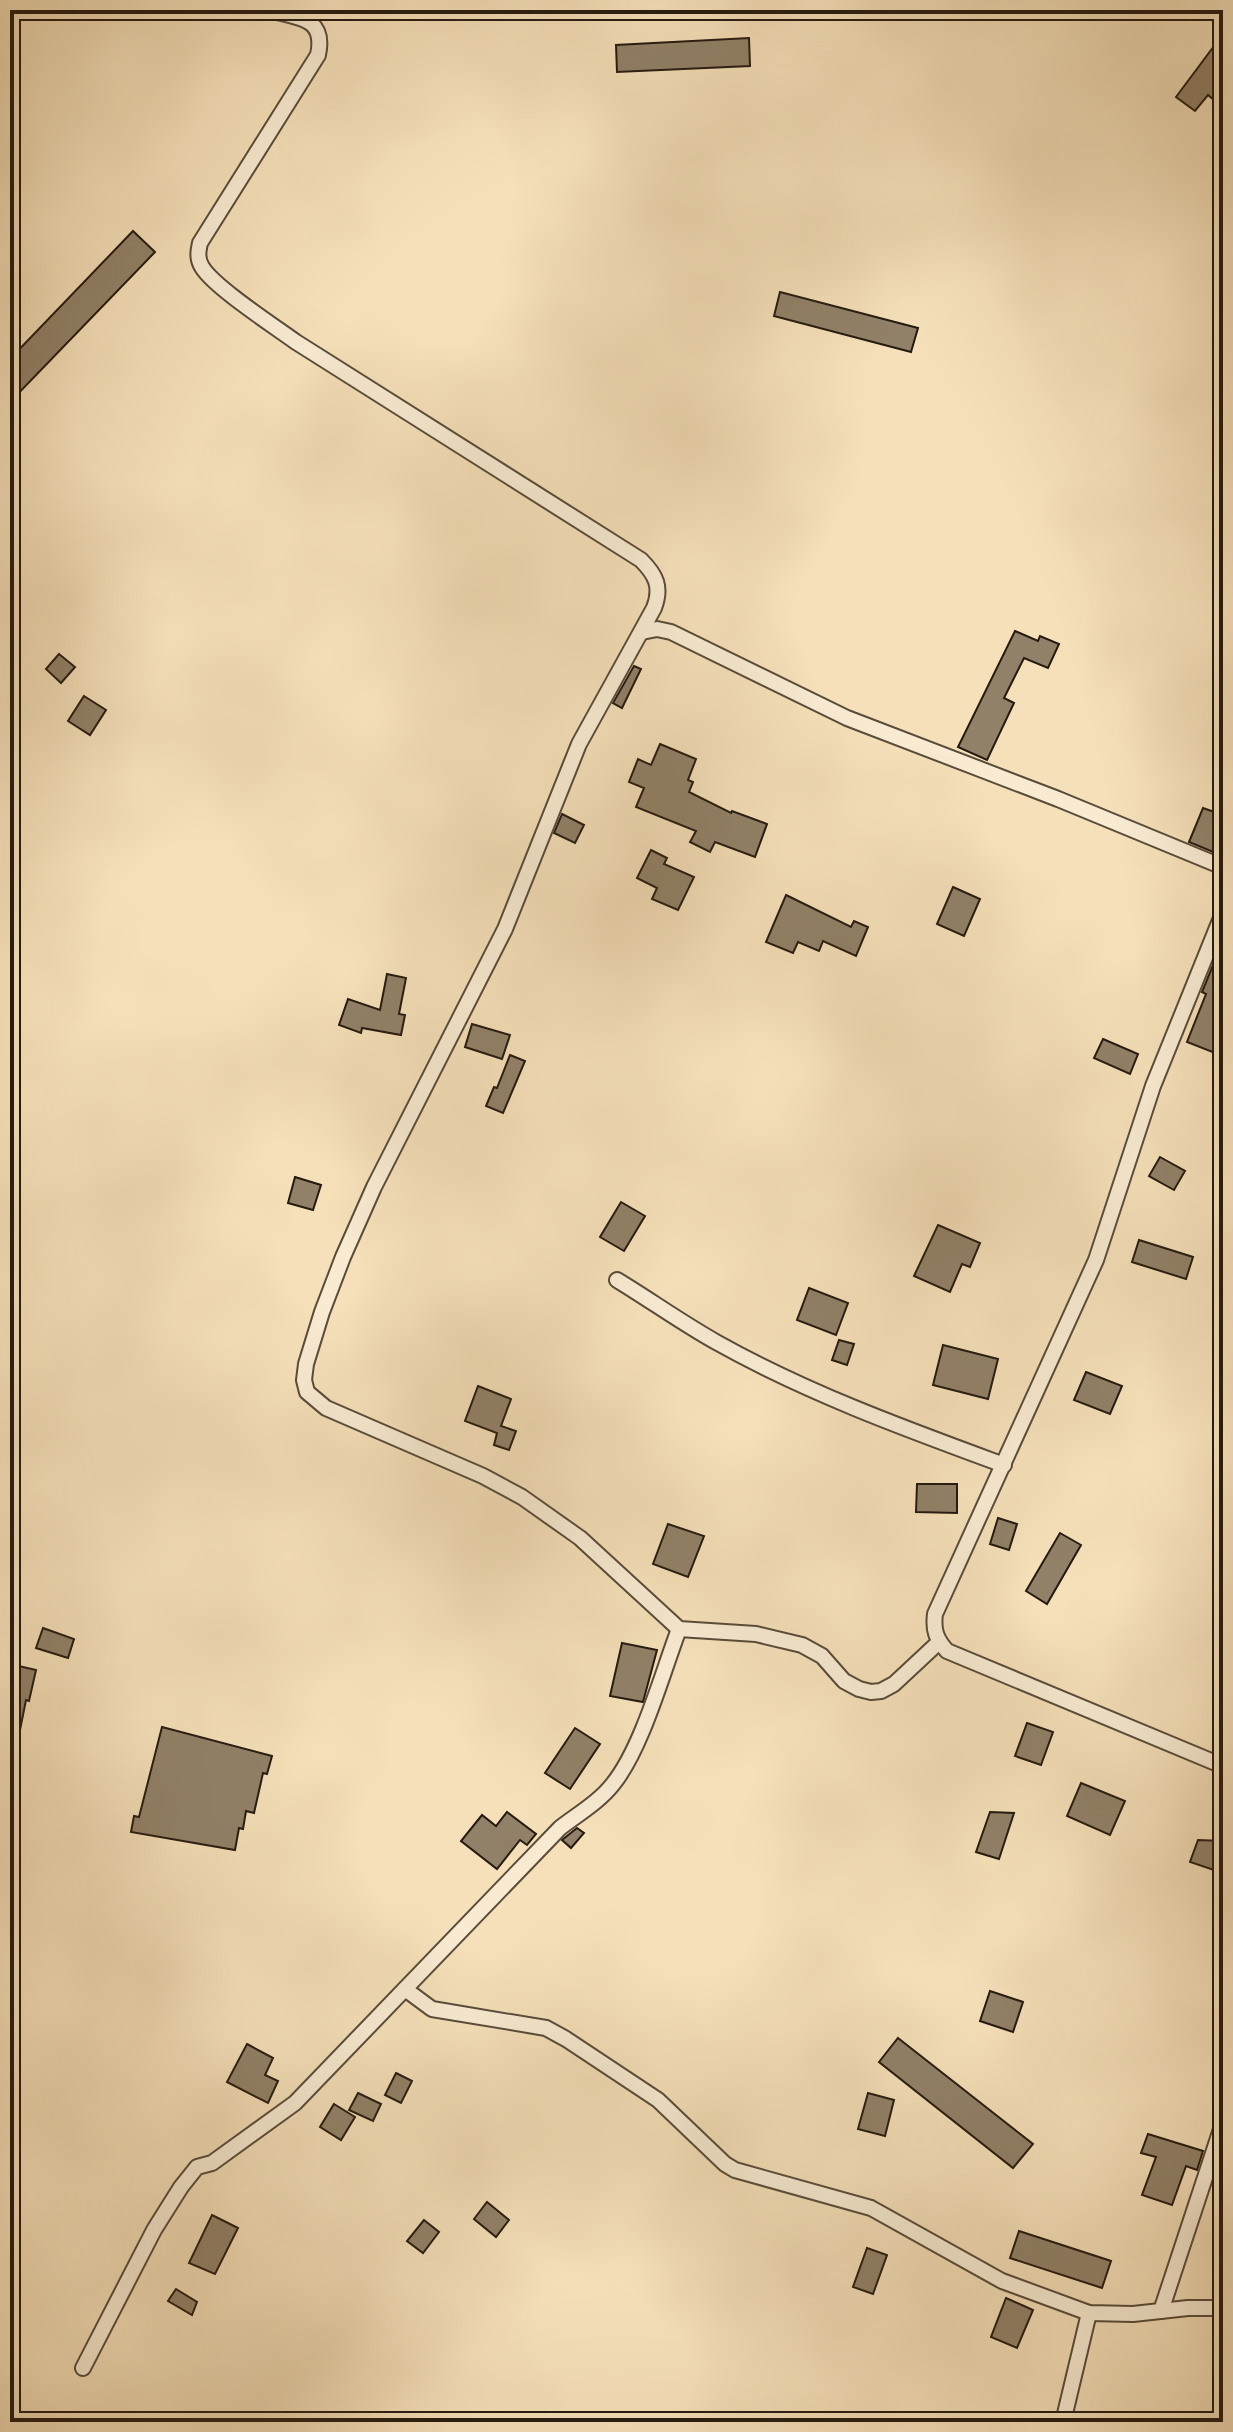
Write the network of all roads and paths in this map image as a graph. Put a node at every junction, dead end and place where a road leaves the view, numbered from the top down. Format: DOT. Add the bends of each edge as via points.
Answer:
graph roads {
  1 [pos="269,10"];
  2 [pos="642,632"];
  3 [pos="1223,867"];
  4 [pos="1223,913"];
  5 [pos="617,1280"];
  6 [pos="1004,1465"];
  7 [pos="679,1629"];
  8 [pos="939,1642"];
  9 [pos="1223,1766"];
  10 [pos="405,1989"];
  11 [pos="1223,2123"];
  12 [pos="1223,2308"];
  13 [pos="1161,2311"];
  14 [pos="1089,2313"];
  15 [pos="83,2368"];
  16 [pos="1063,2422"];
  1 -- 2 [label="street" via="318,29 318,55 200,243 201,265 296,342 641,560 659,585"];
  2 -- 3 [label="street" via="671,632 847,718"];
  2 -- 7 [label="street" via="579,744 505,929 374,1187 322,1312 304,1380 307,1392 326,1408 483,1476 548,1514"];
  4 -- 6 [label="street" via="1153,1086 1096,1260"];
  5 -- 6 [label="street" via="716,1342 804,1385"];
  6 -- 8 [label="street" via="935,1614"];
  7 -- 8 [label="street" via="756,1634 802,1645 822,1656 844,1681 871,1692 894,1684"];
  7 -- 10 [label="street" via="629,1762 613,1785 560,1828"];
  8 -- 9 [label="street" via="947,1651"];
  10 -- 14 [label="street" via="432,2009 546,2028 658,2100 735,2170 871,2208 1002,2281"];
  10 -- 15 [label="street" via="295,2103 212,2163 197,2167 154,2230"];
  11 -- 13 [label="street"];
  12 -- 13 [label="street"];
  13 -- 14 [label="street"];
  14 -- 16 [label="street"];
}
